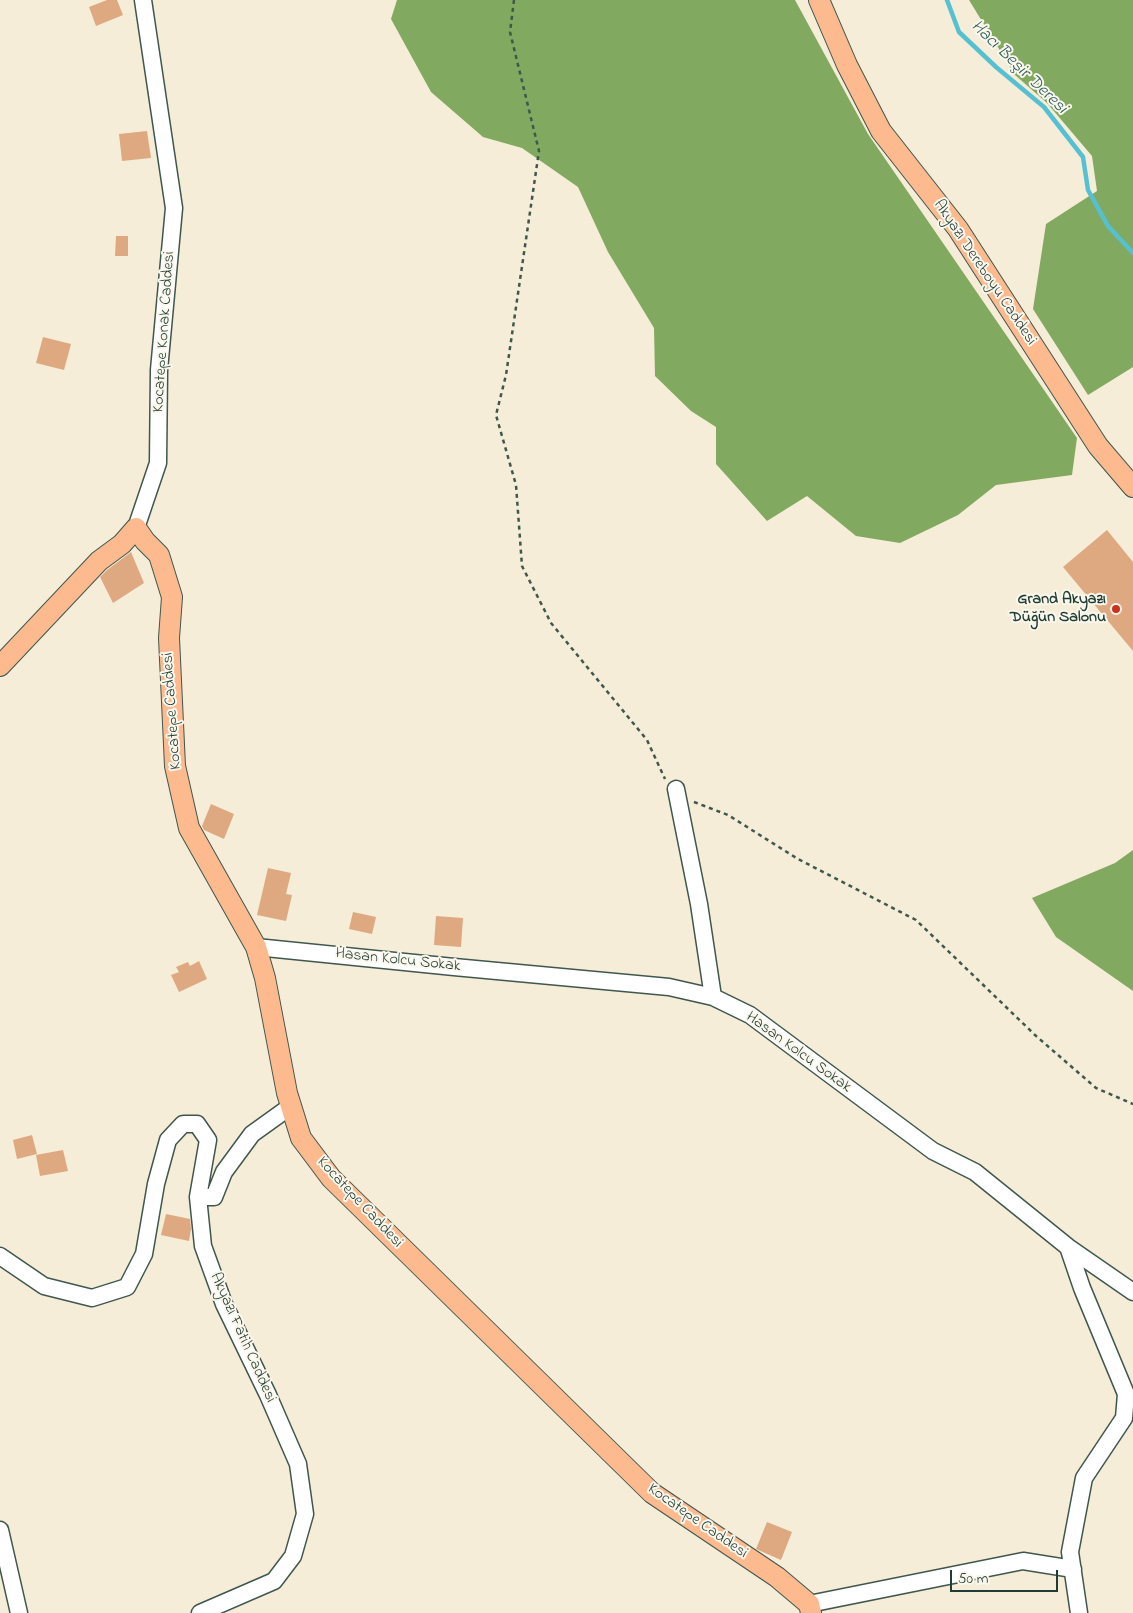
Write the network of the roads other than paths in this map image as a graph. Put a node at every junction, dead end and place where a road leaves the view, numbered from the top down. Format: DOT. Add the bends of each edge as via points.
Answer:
graph roads {
  1 [pos="143,0"];
  2 [pos="818,0"];
  3 [pos="1133,487"];
  4 [pos="136,528"];
  5 [pos="0,666"];
  6 [pos="676,789"];
  7 [pos="256,946"];
  8 [pos="713,997"];
  9 [pos="291,1106"];
  10 [pos="198,1197"];
  11 [pos="1068,1247"];
  12 [pos="0,1256"];
  13 [pos="1133,1292"];
  14 [pos="0,1530"];
  15 [pos="1073,1569"];
  16 [pos="810,1608"];
  17 [pos="19,1613"];
  18 [pos="200,1613"];
  19 [pos="1079,1613"];
  1 -- 4 [label="street, Kocatepe Konak Caddesi" via="174,208 159,370 158,463"];
  2 -- 3 [label="main road, Akyazı Dereboyu Caddesi" via="881,130 958,229 1098,446"];
  4 -- 5 [label="main road, Kocatepe Konak Caddesi"];
  4 -- 7 [label="main road, Kocatepe Caddesi" via="159,555 172,597 169,638 175,766 189,828"];
  6 -- 8 [label="street" via="700,904"];
  7 -- 8 [label="street, Hasan Kolcu Sokak" via="669,987"];
  7 -- 9 [label="main road, Kocatepe Caddesi"];
  8 -- 11 [label="street, Hasan Kolcu Sokak" via="750,1015 933,1151 975,1172"];
  9 -- 10 [label="street" via="252,1134 224,1172 214,1196"];
  9 -- 16 [label="main road, Kocatepe Caddesi" via="301,1138 330,1178 652,1493 777,1577"];
  10 -- 12 [label="street, Akyazı Fatih Caddesi" via="208,1140 197,1124 183,1124 168,1140 156,1184 144,1254 128,1287 92,1298 44,1286"];
  10 -- 18 [label="street, Akyazı Fatih Caddesi" via="203,1246 224,1304 298,1464 305,1514 293,1556 274,1581"];
  11 -- 13 [label="street, Hasan Kolcu Sokak"];
  11 -- 15 [label="street" via="1126,1394 1124,1418 1084,1478 1070,1552"];
  14 -- 17 [label="street"];
  15 -- 16 [label="street" via="1023,1561"];
  15 -- 19 [label="street"];
}
